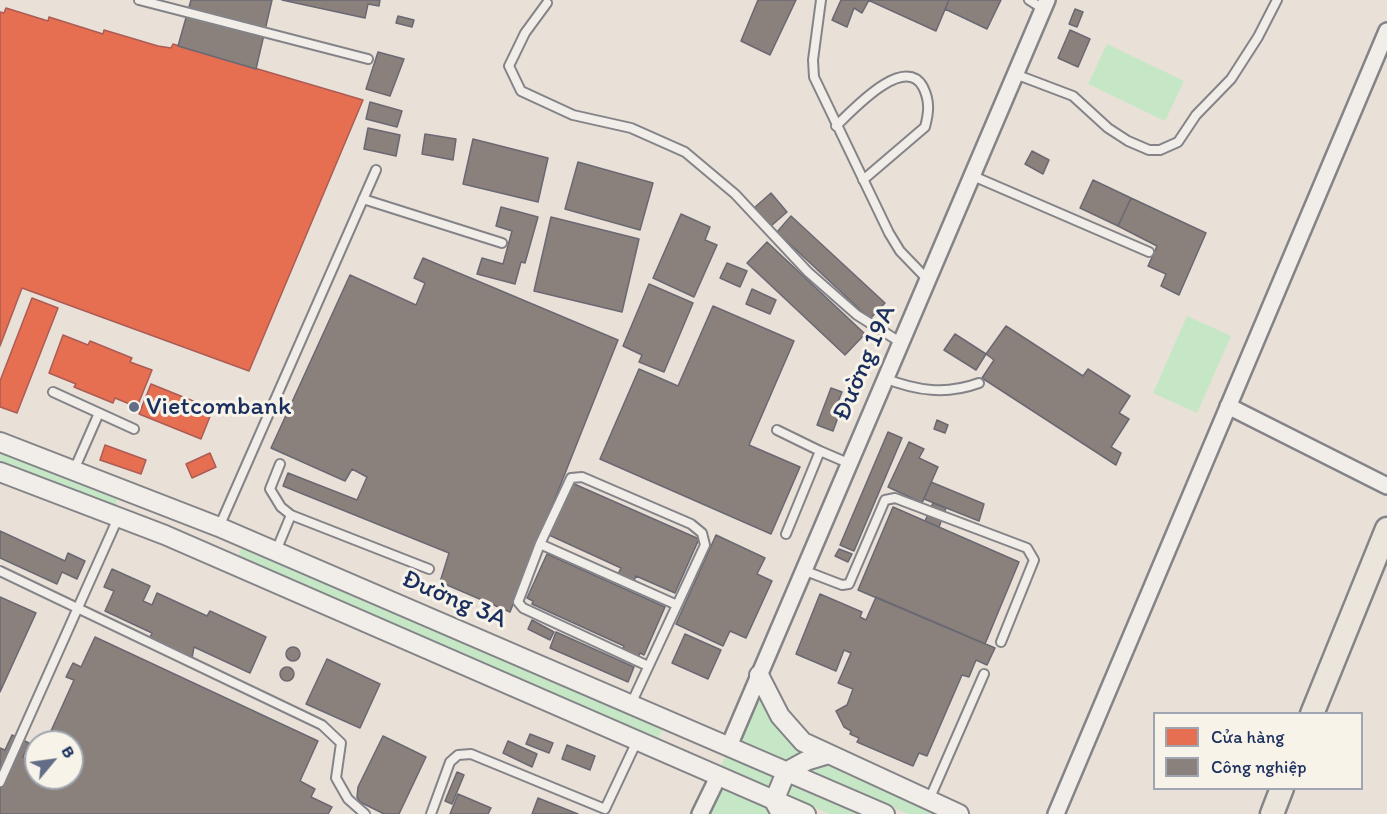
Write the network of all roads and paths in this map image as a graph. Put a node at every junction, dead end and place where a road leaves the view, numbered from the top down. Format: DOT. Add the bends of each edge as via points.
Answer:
graph roads {
  1 [pos="139,0"];
  2 [pos="821,0"];
  3 [pos="1029,0"];
  4 [pos="1277,0"];
  5 [pos="547,3"];
  6 [pos="1045,4"];
  7 [pos="1387,31"];
  8 [pos="368,59"];
  9 [pos="1015,74"];
  10 [pos="836,126"];
  11 [pos="376,170"];
  12 [pos="973,176"];
  13 [pos="863,180"];
  14 [pos="363,200"];
  15 [pos="502,243"];
  16 [pos="1149,252"];
  17 [pos="927,279"];
  18 [pos="900,342"];
  19 [pos="884,378"];
  20 [pos="979,383"];
  21 [pos="53,392"];
  22 [pos="1228,406"];
  23 [pos="99,413"];
  24 [pos="134,429"];
  25 [pos="777,430"];
  26 [pos="0,442"];
  27 [pos="820,451"];
  28 [pos="848,463"];
  29 [pos="280,464"];
  30 [pos="74,471"];
  31 [pos="0,472"];
  32 [pos="1387,486"];
  33 [pos="176,510"];
  34 [pos="291,515"];
  35 [pos="119,517"];
  36 [pos="219,527"];
  37 [pos="1387,529"];
  38 [pos="786,534"];
  39 [pos="165,535"];
  40 [pos="540,544"];
  41 [pos="276,551"];
  42 [pos="429,570"];
  43 [pos="803,570"];
  44 [pos="0,571"];
  45 [pos="677,605"];
  46 [pos="79,608"];
  47 [pos="1001,642"];
  48 [pos="648,666"];
  49 [pos="759,675"];
  50 [pos="984,675"];
  51 [pos="631,704"];
  52 [pos="1313,712"];
  53 [pos="638,740"];
  54 [pos="729,746"];
  55 [pos="829,754"];
  56 [pos="786,772"];
  57 [pos="718,777"];
  58 [pos="0,782"];
  59 [pos="1282,790"];
  60 [pos="929,800"];
  61 [pos="778,808"];
  62 [pos="609,812"];
  63 [pos="365,814"];
  64 [pos="431,814"];
  65 [pos="700,814"];
  66 [pos="806,814"];
  67 [pos="885,814"];
  68 [pos="959,814"];
  69 [pos="1056,814"];
  70 [pos="1272,814"];
  1 -- 8 [label="lane"];
  2 -- 10 [label="lane" via="814,76"];
  3 -- 6 [label="lane"];
  4 -- 9 [label="lane" via="1231,79 1196,115 1178,142 1160,150 1128,141 1073,96"];
  5 -- 18 [label="lane" via="525,33 509,66 521,91 573,115 631,128 685,152 735,194 808,272 849,308"];
  6 -- 9 [label="street, Đường 19A"];
  7 -- 22 [label="street"];
  9 -- 12 [label="street, Đường 19A"];
  10 -- 13 [label="lane"];
  10 -- 13 [label="lane" via="895,78 909,76 920,82 929,98 925,127"];
  11 -- 14 [label="lane"];
  12 -- 16 [label="lane"];
  12 -- 17 [label="street, Đường 19A"];
  13 -- 17 [label="lane" via="900,251"];
  14 -- 15 [label="lane"];
  14 -- 36 [label="lane"];
  17 -- 18 [label="street, Đường 19A"];
  18 -- 19 [label="street, Đường 19A"];
  19 -- 20 [label="lane" via="922,389 957,391"];
  19 -- 28 [label="street, Đường 19A"];
  21 -- 23 [label="lane"];
  22 -- 32 [label="street"];
  22 -- 69 [label="street"];
  23 -- 24 [label="lane"];
  23 -- 30 [label="lane"];
  25 -- 27 [label="lane"];
  26 -- 30 [label="street, Đường 3A"];
  27 -- 28 [label="lane"];
  27 -- 38 [label="lane"];
  28 -- 43 [label="street, Đường 19A"];
  29 -- 34 [label="lane" via="270,489"];
  30 -- 33 [label="street, Đường 3A"];
  31 -- 35 [label="street"];
  33 -- 36 [label="street, Đường 3A"];
  33 -- 39 [label="street"];
  34 -- 41 [label="lane"];
  34 -- 42 [label="lane"];
  35 -- 39 [label="street"];
  35 -- 46 [label="lane"];
  36 -- 41 [label="street, Đường 3A"];
  37 -- 52 [label="main road"];
  39 -- 53 [label="street"];
  40 -- 45 [label="lane"];
  40 -- 45 [label="lane" via="566,483 577,476 691,524 702,533 705,545"];
  40 -- 48 [label="lane" via="519,597 523,608"];
  41 -- 51 [label="street, Đường 3A"];
  43 -- 47 [label="lane" via="849,584 885,500 895,498 1027,548 1032,554 1034,560"];
  43 -- 49 [label="street, Đường 19A"];
  44 -- 46 [label="lane"];
  45 -- 48 [label="lane"];
  46 -- 58 [label="lane"];
  46 -- 63 [label="lane" via="322,725 341,743 336,778 348,799"];
  48 -- 51 [label="lane"];
  49 -- 54 [label="street, Đường 19A"];
  49 -- 55 [label="street" via="780,716 803,742"];
  50 -- 60 [label="lane"];
  51 -- 54 [label="street, Đường 3A"];
  53 -- 57 [label="street"];
  53 -- 62 [label="lane"];
  54 -- 56 [label="street, Đường 3A"];
  54 -- 57 [label="street"];
  55 -- 56 [label="street"];
  55 -- 60 [label="street"];
  56 -- 61 [label="street"];
  56 -- 67 [label="street, Đường 3A"];
  57 -- 61 [label="street"];
  57 -- 65 [label="street"];
  59 -- 70 [label="main road"];
  60 -- 68 [label="street"];
  61 -- 66 [label="street"];
  62 -- 64 [label="lane" via="471,754 458,754 450,762"];
}
